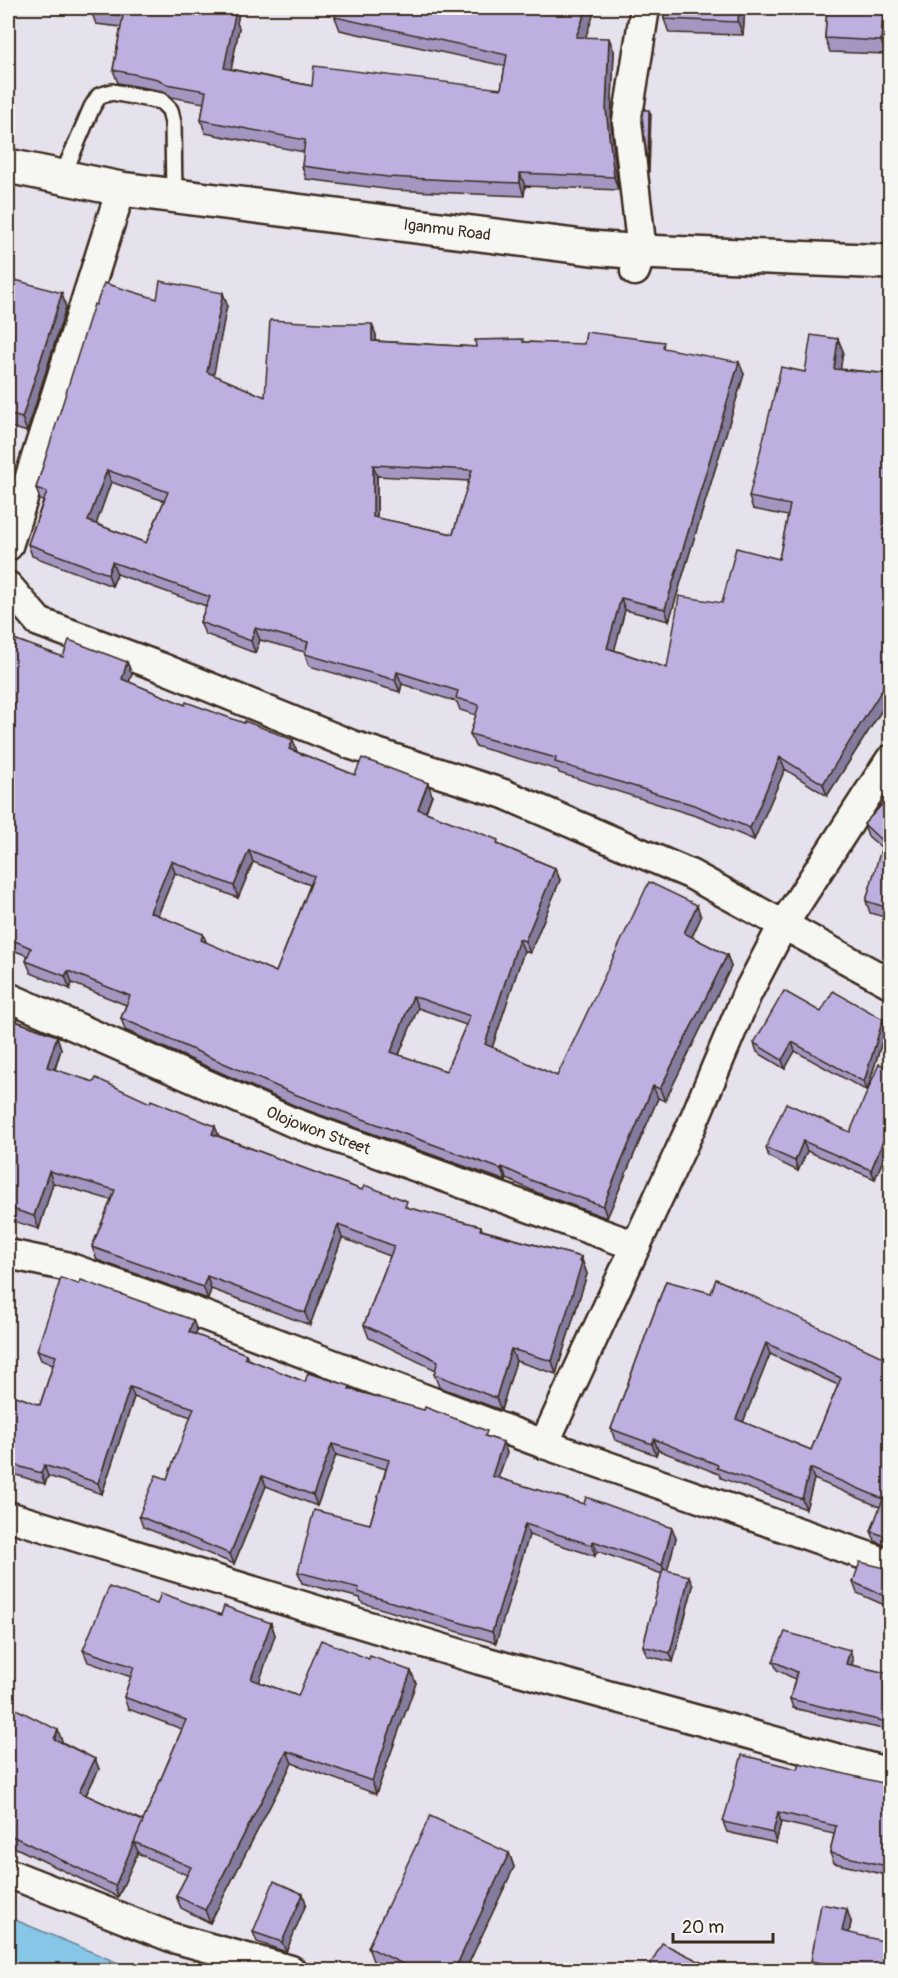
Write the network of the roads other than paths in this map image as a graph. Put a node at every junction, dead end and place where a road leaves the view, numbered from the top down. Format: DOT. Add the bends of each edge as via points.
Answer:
graph roads {
  1 [pos="645,8"];
  2 [pos="8,166"];
  3 [pos="62,177"];
  4 [pos="8,185"];
  5 [pos="174,196"];
  6 [pos="119,197"];
  7 [pos="638,262"];
  8 [pos="891,262"];
  9 [pos="891,279"];
  10 [pos="8,546"];
  11 [pos="8,586"];
  12 [pos="891,760"];
  13 [pos="783,925"];
  14 [pos="891,983"];
  15 [pos="8,997"];
  16 [pos="636,1246"];
  17 [pos="8,1254"];
  18 [pos="544,1444"];
  19 [pos="8,1516"];
  20 [pos="891,1564"];
  21 [pos="891,1773"];
  22 [pos="8,1873"];
  23 [pos="291,1971"];
  1 -- 7 [label="street" via="627,121"];
  2 -- 3 [label="main road, Iganmu Road"];
  3 -- 5 [label="lane" via="92,107 99,96 112,92 161,101 170,110"];
  3 -- 6 [label="main road, Iganmu Road"];
  4 -- 6 [label="main road, Iganmu Road"];
  5 -- 6 [label="main road, Iganmu Road"];
  5 -- 7 [label="main road, Iganmu Road" via="580,247"];
  6 -- 7 [label="main road, Iganmu Road" via="356,240"];
  6 -- 10 [label="street"];
  7 -- 8 [label="main road, Iganmu Road"];
  7 -- 9 [label="main road, Iganmu Road"];
  11 -- 13 [label="street" via="39,622 352,745 504,794 690,874"];
  12 -- 13 [label="street"];
  13 -- 14 [label="street"];
  13 -- 16 [label="street" via="747,994"];
  15 -- 16 [label="street, Olojowon Street" via="292,1122"];
  16 -- 18 [label="street"];
  17 -- 18 [label="street" via="87,1273"];
  18 -- 20 [label="street"];
  19 -- 21 [label="street" via="480,1660"];
  22 -- 23 [label="street" via="173,1938"];
}
